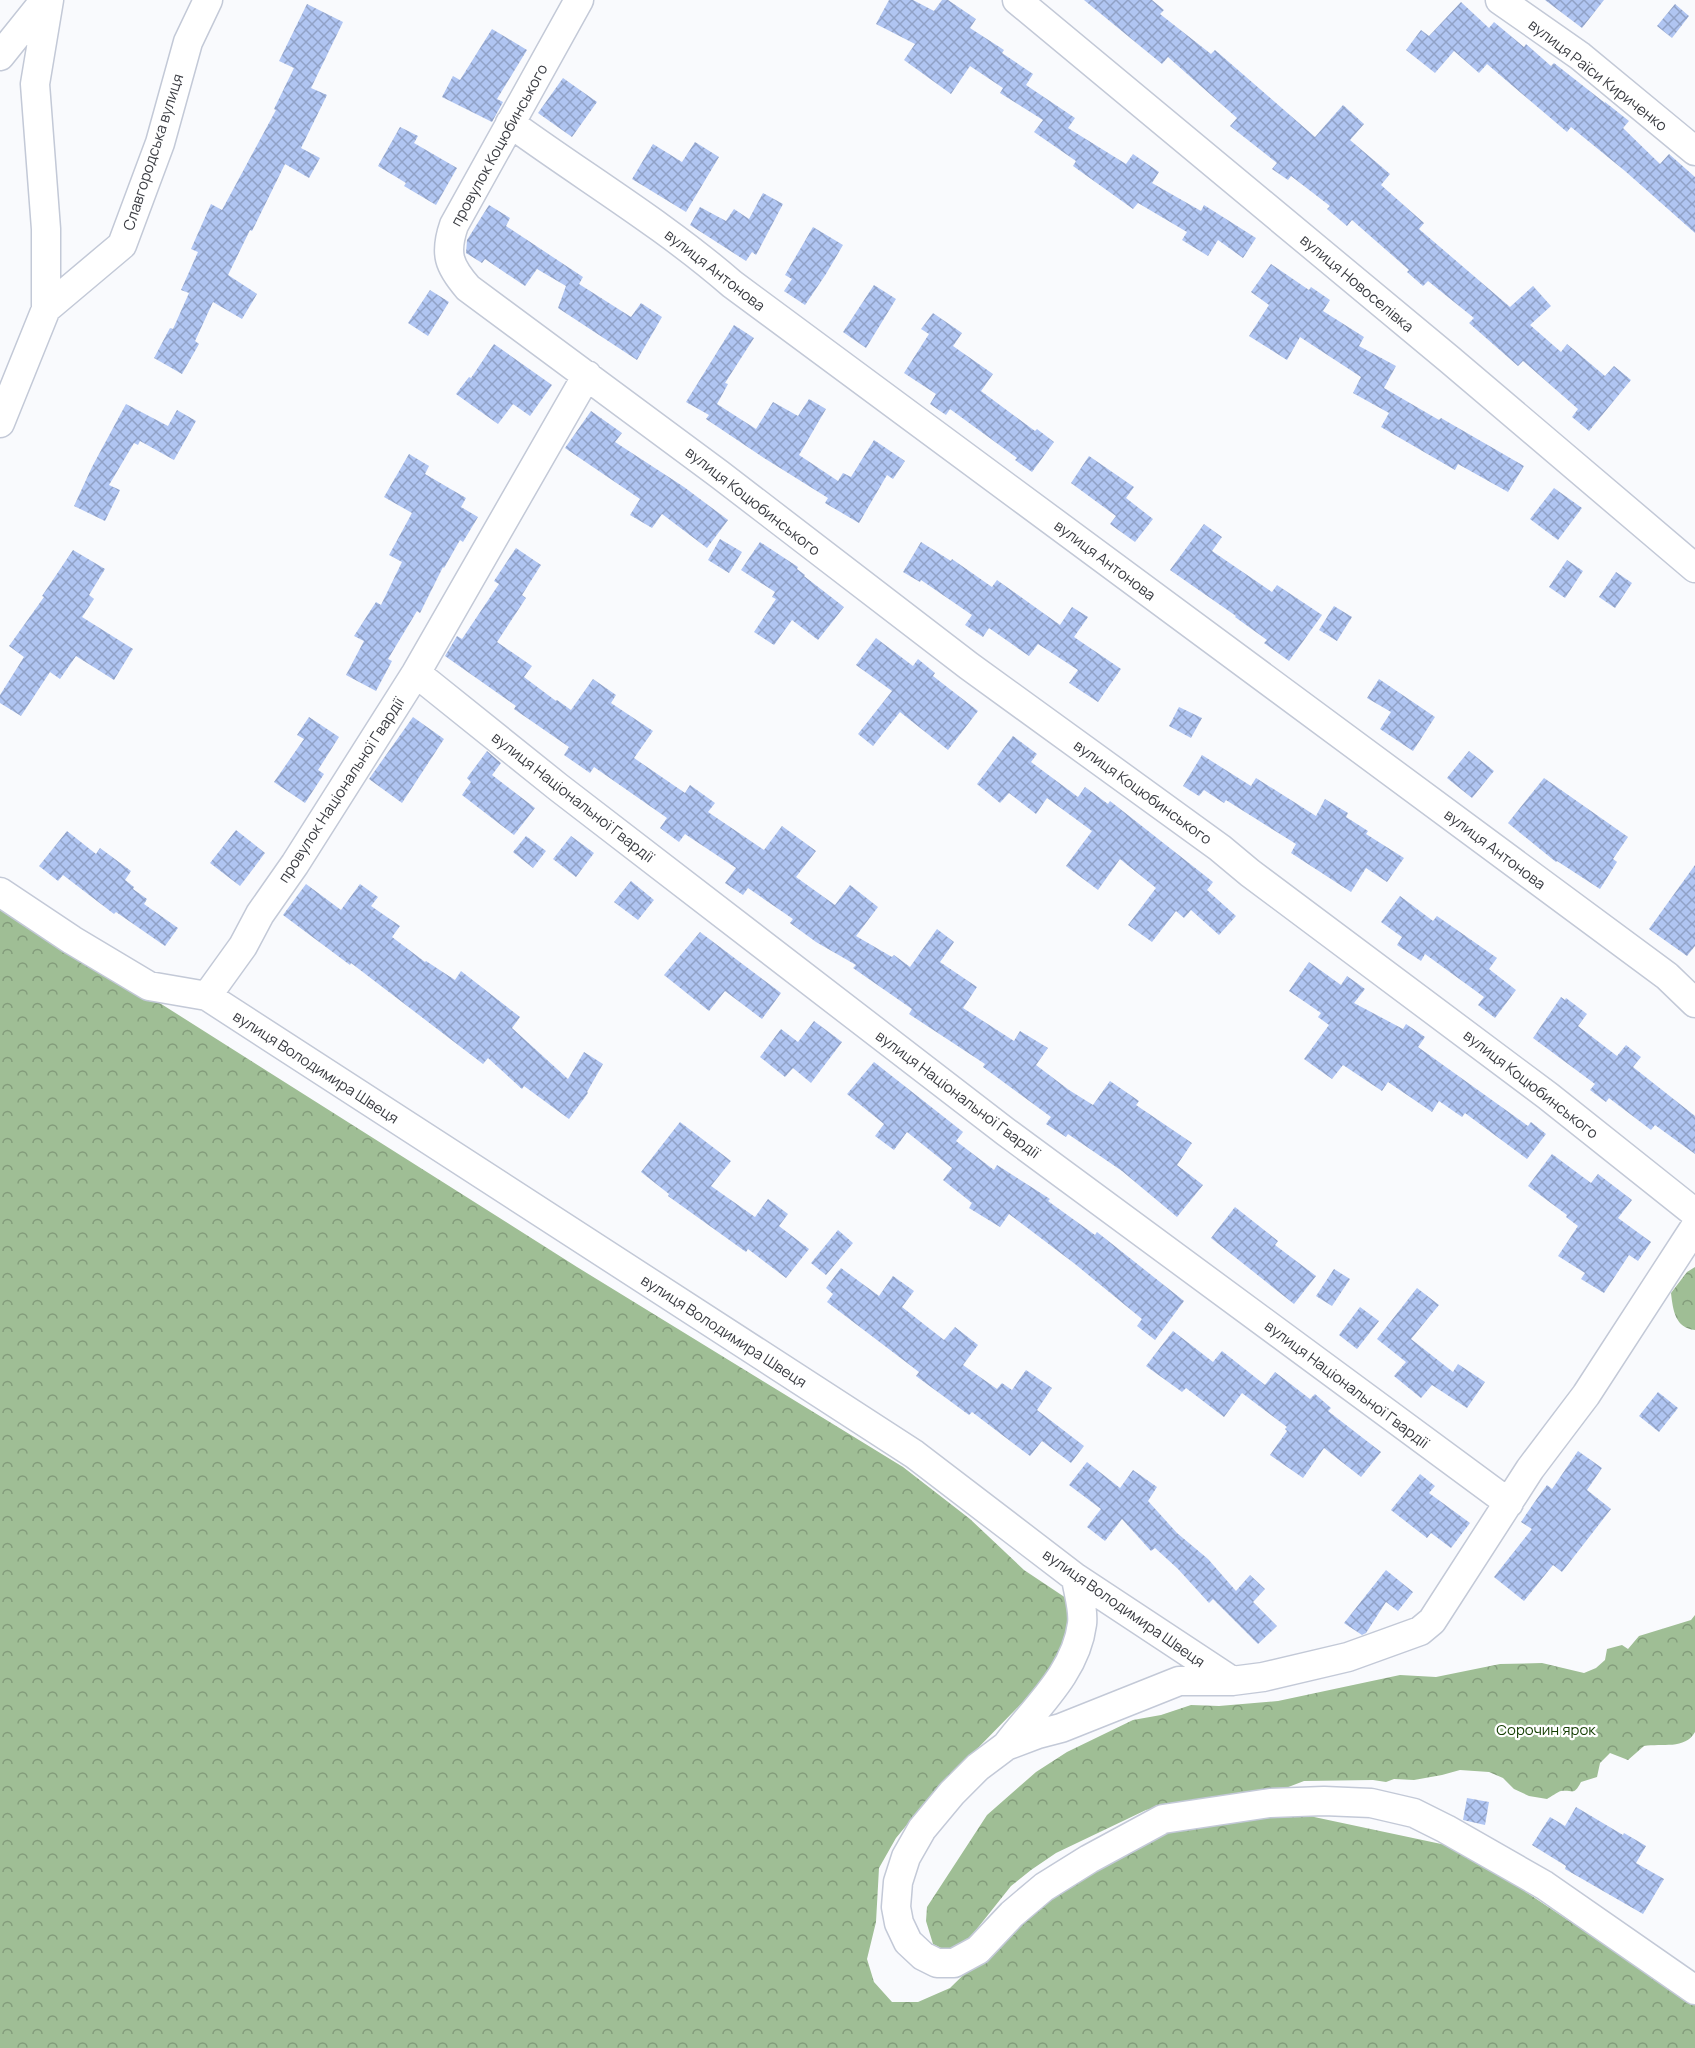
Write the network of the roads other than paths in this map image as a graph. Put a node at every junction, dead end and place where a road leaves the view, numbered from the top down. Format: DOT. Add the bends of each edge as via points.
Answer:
graph roads {
  1 [pos="47,0"];
  2 [pos="208,0"];
  3 [pos="579,0"];
  4 [pos="1017,0"];
  5 [pos="1500,0"];
  6 [pos="0,56"];
  7 [pos="510,123"];
  8 [pos="1695,151"];
  9 [pos="46,309"];
  10 [pos="586,375"];
  11 [pos="0,423"];
  12 [pos="1695,568"];
  13 [pos="416,673"];
  14 [pos="0,892"];
  15 [pos="207,996"];
  16 [pos="1695,1003"];
  17 [pos="1695,1213"];
  18 [pos="1695,1227"];
  19 [pos="1509,1503"];
  20 [pos="1076,1578"];
  21 [pos="1232,1682"];
  22 [pos="1006,1746"];
  23 [pos="1695,1990"];
  1 -- 6 [label="street, Славгородська вулиця"];
  1 -- 9 [label="street, Славгородська вулиця" via="35,84 46,229"];
  2 -- 9 [label="street, Славгородська вулиця" via="188,42 159,143 122,245"];
  3 -- 7 [label="street, провулок Коцюбинського"];
  4 -- 12 [label="street, вулиця Новоселівка"];
  5 -- 8 [label="street, вулиця Раїси Кириченко" via="1580,56"];
  7 -- 10 [label="street, провулок Коцюбинського" via="454,225 449,241 450,262 468,288"];
  7 -- 16 [label="street, вулиця Антонова" via="702,258 1667,976"];
  9 -- 11 [label="street, Славгородська вулиця"];
  10 -- 13 [label="street, провулок Національної Гвардії"];
  10 -- 17 [label="street, вулиця Коцюбинського" via="969,666 1220,848"];
  13 -- 15 [label="street, провулок Національної Гвардії" via="243,946"];
  13 -- 19 [label="street, вулиця Національної Гвардії" via="1006,1132"];
  14 -- 15 [label="street" via="149,986"];
  15 -- 20 [label="street, вулиця Володимира Швеця" via="914,1454"];
  18 -- 19 [label="street" via="1586,1395"];
  19 -- 21 [label="street" via="1432,1620 1420,1631 1348,1658"];
  20 -- 21 [label="street, вулиця Володимира Швеця"];
  20 -- 22 [label="street" via="1082,1623 1069,1665"];
  21 -- 22 [label="street" via="1179,1681"];
  22 -- 23 [label="street" via="978,1767 922,1829 906,1857 898,1882 896,1907 908,1942 937,1963 954,1963 978,1950 1044,1887 1163,1819 1270,1803 1324,1801 1371,1803 1414,1813 1446,1829 1544,1885"];
}
